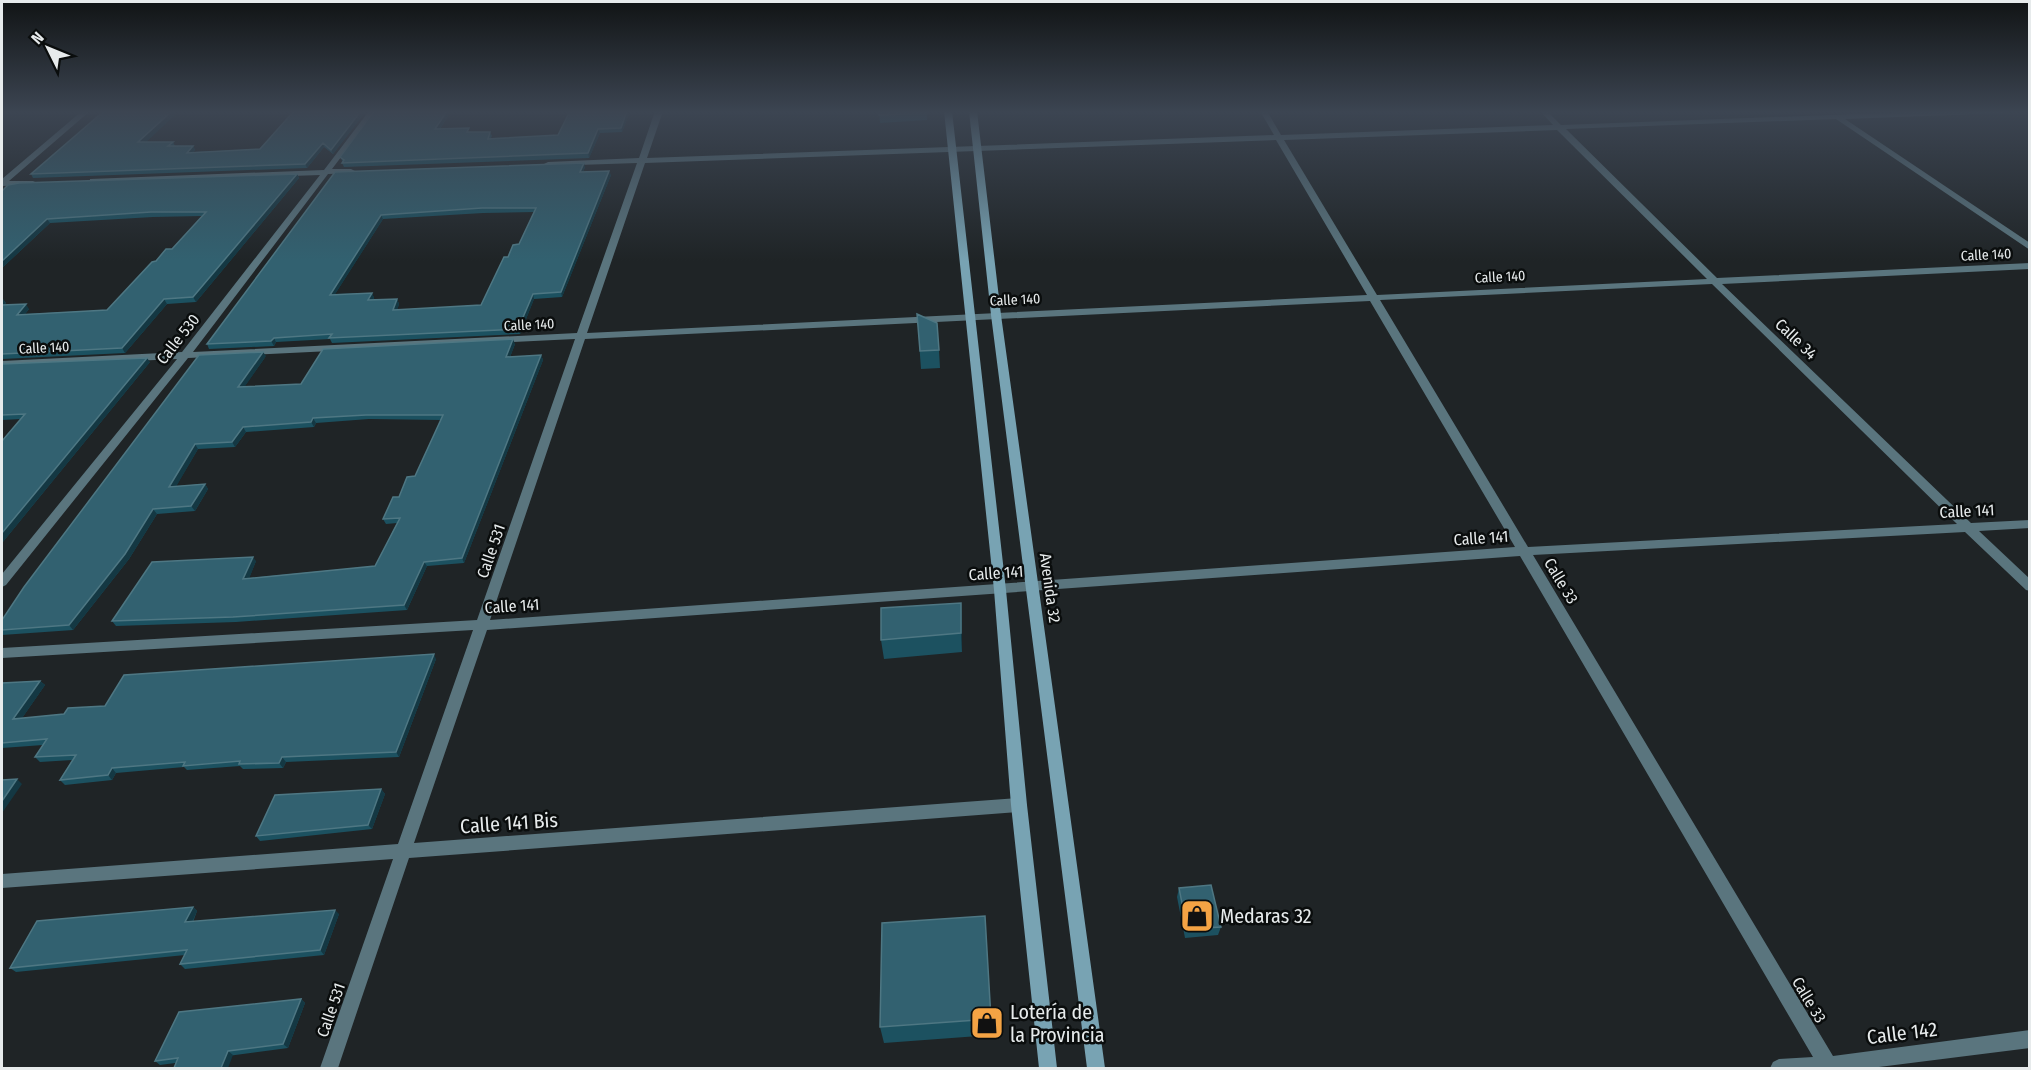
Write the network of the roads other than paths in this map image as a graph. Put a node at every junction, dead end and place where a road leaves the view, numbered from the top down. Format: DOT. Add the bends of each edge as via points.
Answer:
graph roads {
  1 [pos="28,161"];
  2 [pos="336,161"];
  3 [pos="643,161"];
  4 [pos="953,161"];
  5 [pos="978,161"];
  6 [pos="1292,161"];
  7 [pos="1594,161"];
  8 [pos="1903,161"];
  9 [pos="538,165"];
  10 [pos="363,171"];
  11 [pos="328,172"];
  12 [pos="83,181"];
  13 [pos="48,182"];
  14 [pos="2,183"];
  15 [pos="2030,247"];
  16 [pos="2030,266"];
  17 [pos="1714,281"];
  18 [pos="1373,296"];
  19 [pos="996,315"];
  20 [pos="970,316"];
  21 [pos="583,335"];
  22 [pos="184,355"];
  23 [pos="2,364"];
  24 [pos="2030,524"];
  25 [pos="1970,527"];
  26 [pos="1524,551"];
  27 [pos="2,582"];
  28 [pos="2030,587"];
  29 [pos="1033,588"];
  30 [pos="1000,590"];
  31 [pos="483,625"];
  32 [pos="2,653"];
  33 [pos="1019,805"];
  34 [pos="402,852"];
  35 [pos="2,881"];
  36 [pos="2030,1039"];
  37 [pos="1829,1067"];
  38 [pos="329,1068"];
  39 [pos="1048,1068"];
  40 [pos="1096,1068"];
  41 [pos="1779,1068"];
  1 -- 14 [label="street"];
  2 -- 11 [label="street, Calle 530"];
  3 -- 9 [label="street"];
  3 -- 21 [label="street, Calle 531"];
  4 -- 20 [label="main road"];
  5 -- 19 [label="main road, Avenida 32"];
  6 -- 18 [label="street, Calle 33"];
  7 -- 17 [label="street, Calle 34"];
  8 -- 15 [label="street"];
  10 -- 11 [label="street"];
  11 -- 12 [label="street"];
  11 -- 22 [label="street, Calle 530"];
  13 -- 14 [label="street"];
  16 -- 17 [label="street, Calle 140"];
  17 -- 18 [label="street, Calle 140"];
  17 -- 25 [label="street, Calle 34"];
  18 -- 19 [label="street, Calle 140"];
  18 -- 26 [label="street, Calle 33"];
  19 -- 20 [label="street, Calle 140"];
  19 -- 29 [label="main road, Avenida 32"];
  20 -- 21 [label="street, Calle 140"];
  20 -- 30 [label="main road"];
  21 -- 22 [label="street, Calle 140"];
  21 -- 31 [label="street, Calle 531"];
  22 -- 23 [label="street, Calle 140"];
  22 -- 27 [label="street, Calle 530"];
  24 -- 25 [label="street, Calle 141"];
  25 -- 26 [label="street, Calle 141"];
  25 -- 28 [label="street, Calle 34"];
  26 -- 29 [label="street, Calle 141"];
  26 -- 37 [label="street, Calle 33"];
  29 -- 30 [label="street, Calle 141"];
  29 -- 40 [label="main road, Avenida 32"];
  30 -- 31 [label="street, Calle 141"];
  30 -- 33 [label="main road"];
  31 -- 32 [label="street, Calle 141"];
  31 -- 34 [label="street, Calle 531"];
  33 -- 34 [label="street, Calle 141 Bis"];
  33 -- 39 [label="main road"];
  34 -- 35 [label="street, Calle 141 Bis"];
  34 -- 38 [label="street, Calle 531"];
  36 -- 37 [label="street, Calle 142"];
  37 -- 41 [label="street, Calle 142"];
}
